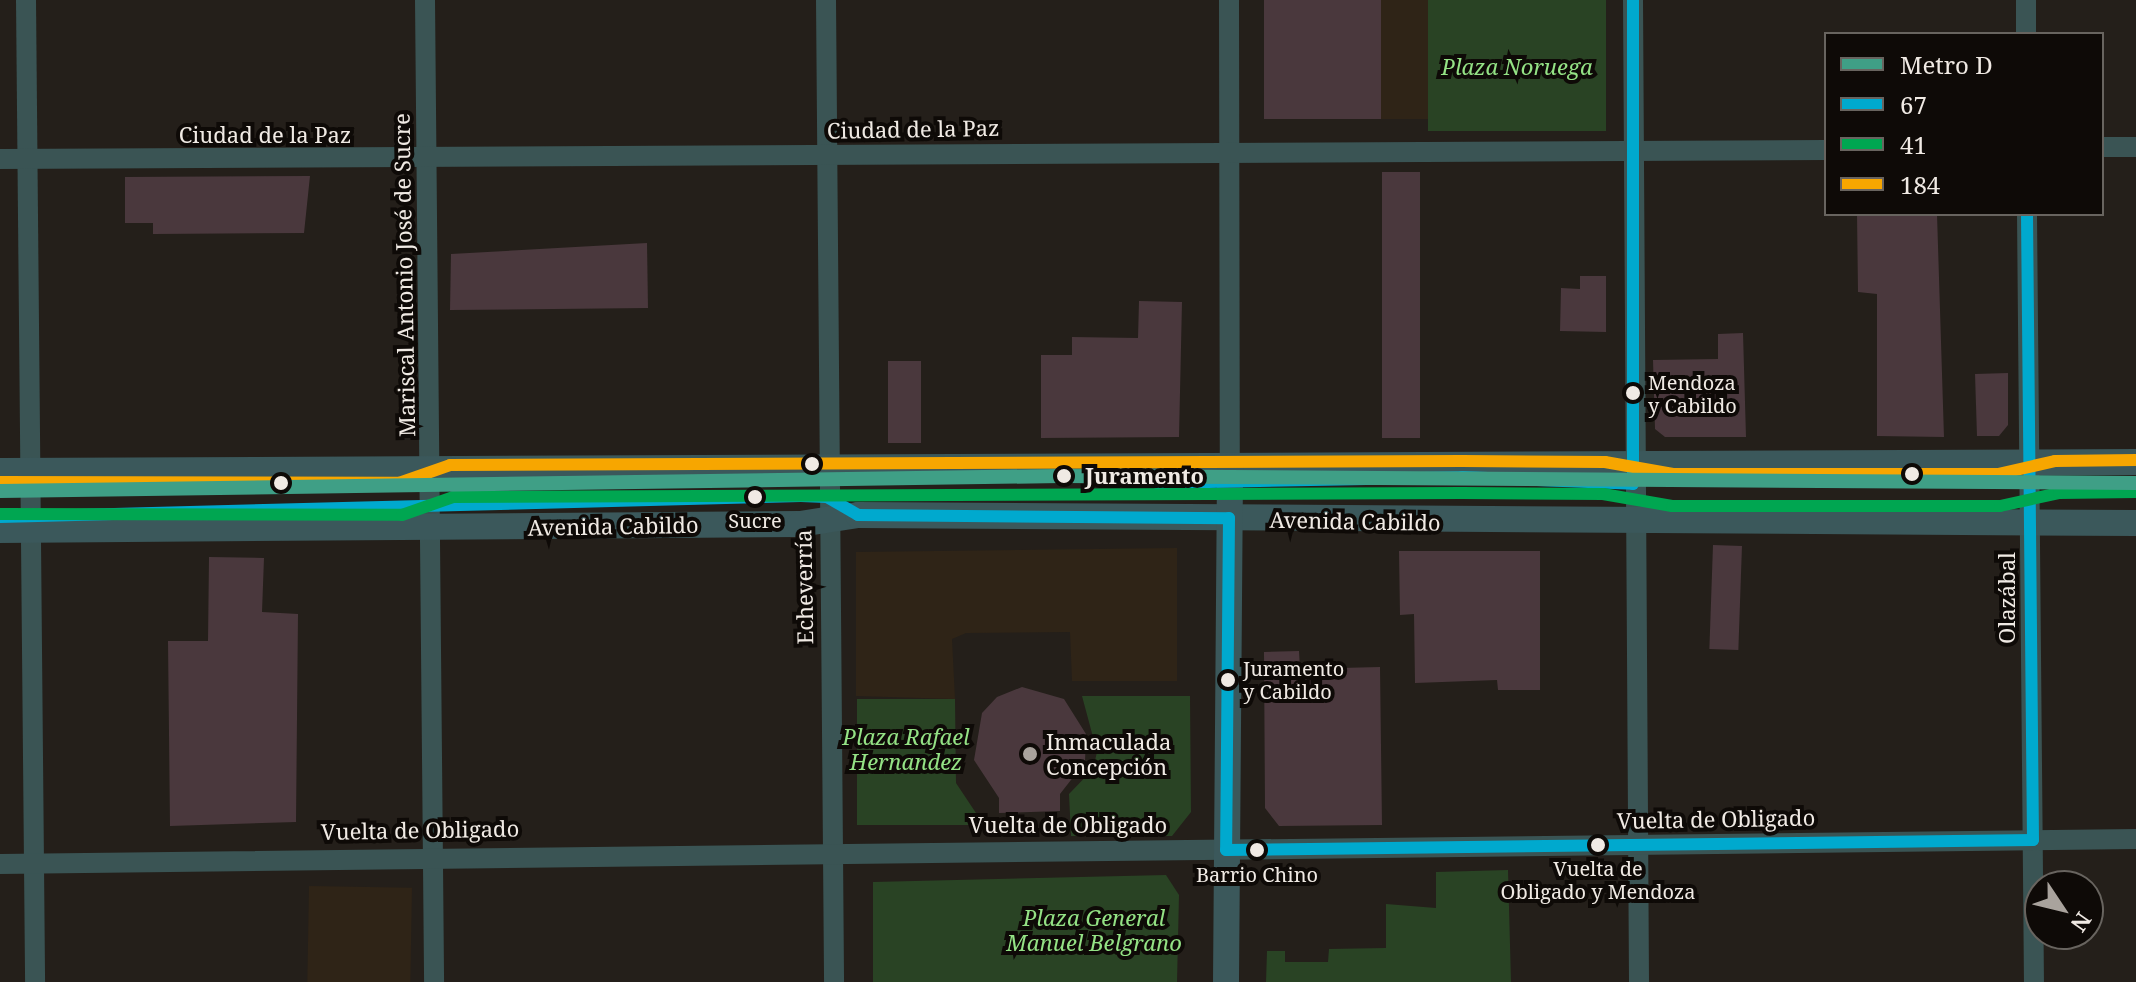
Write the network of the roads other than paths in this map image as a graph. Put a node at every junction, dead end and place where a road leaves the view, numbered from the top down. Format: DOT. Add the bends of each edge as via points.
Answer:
graph roads {
  1 [pos="26,0"];
  2 [pos="425,0"];
  3 [pos="826,0"];
  4 [pos="1229,0"];
  5 [pos="1633,0"];
  6 [pos="2026,0"];
  7 [pos="2026,32"];
  8 [pos="2104,147"];
  9 [pos="2136,147"];
  10 [pos="1232,149"];
  11 [pos="1635,150"];
  12 [pos="1824,150"];
  13 [pos="828,154"];
  14 [pos="428,158"];
  15 [pos="0,159"];
  16 [pos="27,159"];
  17 [pos="2027,216"];
  18 [pos="2032,461"];
  19 [pos="1632,462"];
  20 [pos="2136,462"];
  21 [pos="430,468"];
  22 [pos="827,468"];
  23 [pos="0,471"];
  24 [pos="30,471"];
  25 [pos="1230,474"];
  26 [pos="1229,518"];
  27 [pos="827,520"];
  28 [pos="1633,523"];
  29 [pos="2031,523"];
  30 [pos="2136,523"];
  31 [pos="429,528"];
  32 [pos="0,530"];
  33 [pos="30,531"];
  34 [pos="2136,839"];
  35 [pos="2033,840"];
  36 [pos="1639,844"];
  37 [pos="831,849"];
  38 [pos="1226,850"];
  39 [pos="432,854"];
  40 [pos="33,863"];
  41 [pos="0,864"];
  42 [pos="35,982"];
  43 [pos="434,982"];
  44 [pos="834,982"];
  45 [pos="1226,982"];
  46 [pos="1639,982"];
  47 [pos="2034,982"];
  1 -- 16 [label="street"];
  2 -- 14 [label="street, Mariscal Antonio José de Sucre"];
  3 -- 13 [label="street, Echeverría"];
  4 -- 10 [label="street"];
  5 -- 11 [label="street"];
  6 -- 7 [label="street"];
  8 -- 9 [label="street"];
  10 -- 11 [label="street, Ciudad de la Paz"];
  10 -- 13 [label="street, Ciudad de la Paz"];
  10 -- 25 [label="street"];
  11 -- 12 [label="street, Ciudad de la Paz"];
  11 -- 19 [label="street"];
  13 -- 14 [label="street, Ciudad de la Paz"];
  13 -- 22 [label="street, Echeverría"];
  14 -- 16 [label="street, Ciudad de la Paz"];
  14 -- 21 [label="street, Mariscal Antonio José de Sucre"];
  15 -- 16 [label="street, Ciudad de la Paz"];
  16 -- 24 [label="street"];
  17 -- 18 [label="street, Olazábal"];
  18 -- 19 [label="main road"];
  18 -- 20 [label="main road"];
  18 -- 29 [label="street, Olazábal"];
  19 -- 25 [label="main road"];
  19 -- 28 [label="street"];
  21 -- 22 [label="main road"];
  21 -- 24 [label="main road"];
  21 -- 31 [label="street, Mariscal Antonio José de Sucre"];
  22 -- 25 [label="main road"];
  22 -- 27 [label="street, Echeverría"];
  23 -- 24 [label="main road"];
  24 -- 33 [label="street"];
  25 -- 26 [label="main road"];
  26 -- 27 [label="main road, Avenida Cabildo"];
  26 -- 28 [label="main road, Avenida Cabildo"];
  26 -- 38 [label="main road"];
  27 -- 31 [label="main road, Avenida Cabildo"];
  27 -- 37 [label="street, Echeverría"];
  28 -- 29 [label="main road, Avenida Cabildo"];
  28 -- 36 [label="street"];
  29 -- 30 [label="main road, Avenida Cabildo"];
  29 -- 35 [label="street, Olazábal"];
  31 -- 33 [label="main road, Avenida Cabildo"];
  31 -- 39 [label="street, Mariscal Antonio José de Sucre"];
  32 -- 33 [label="main road, Avenida Cabildo"];
  33 -- 40 [label="street"];
  34 -- 35 [label="street, Vuelta de Obligado"];
  35 -- 36 [label="street, Vuelta de Obligado"];
  35 -- 47 [label="street, Olazábal"];
  36 -- 38 [label="street, Vuelta de Obligado"];
  36 -- 46 [label="street"];
  37 -- 38 [label="street, Vuelta de Obligado"];
  37 -- 39 [label="street, Vuelta de Obligado"];
  37 -- 44 [label="street, Echeverría"];
  38 -- 45 [label="main road"];
  39 -- 40 [label="street, Vuelta de Obligado"];
  39 -- 43 [label="street, Mariscal Antonio José de Sucre"];
  40 -- 41 [label="street, Vuelta de Obligado"];
  40 -- 42 [label="street"];
}
